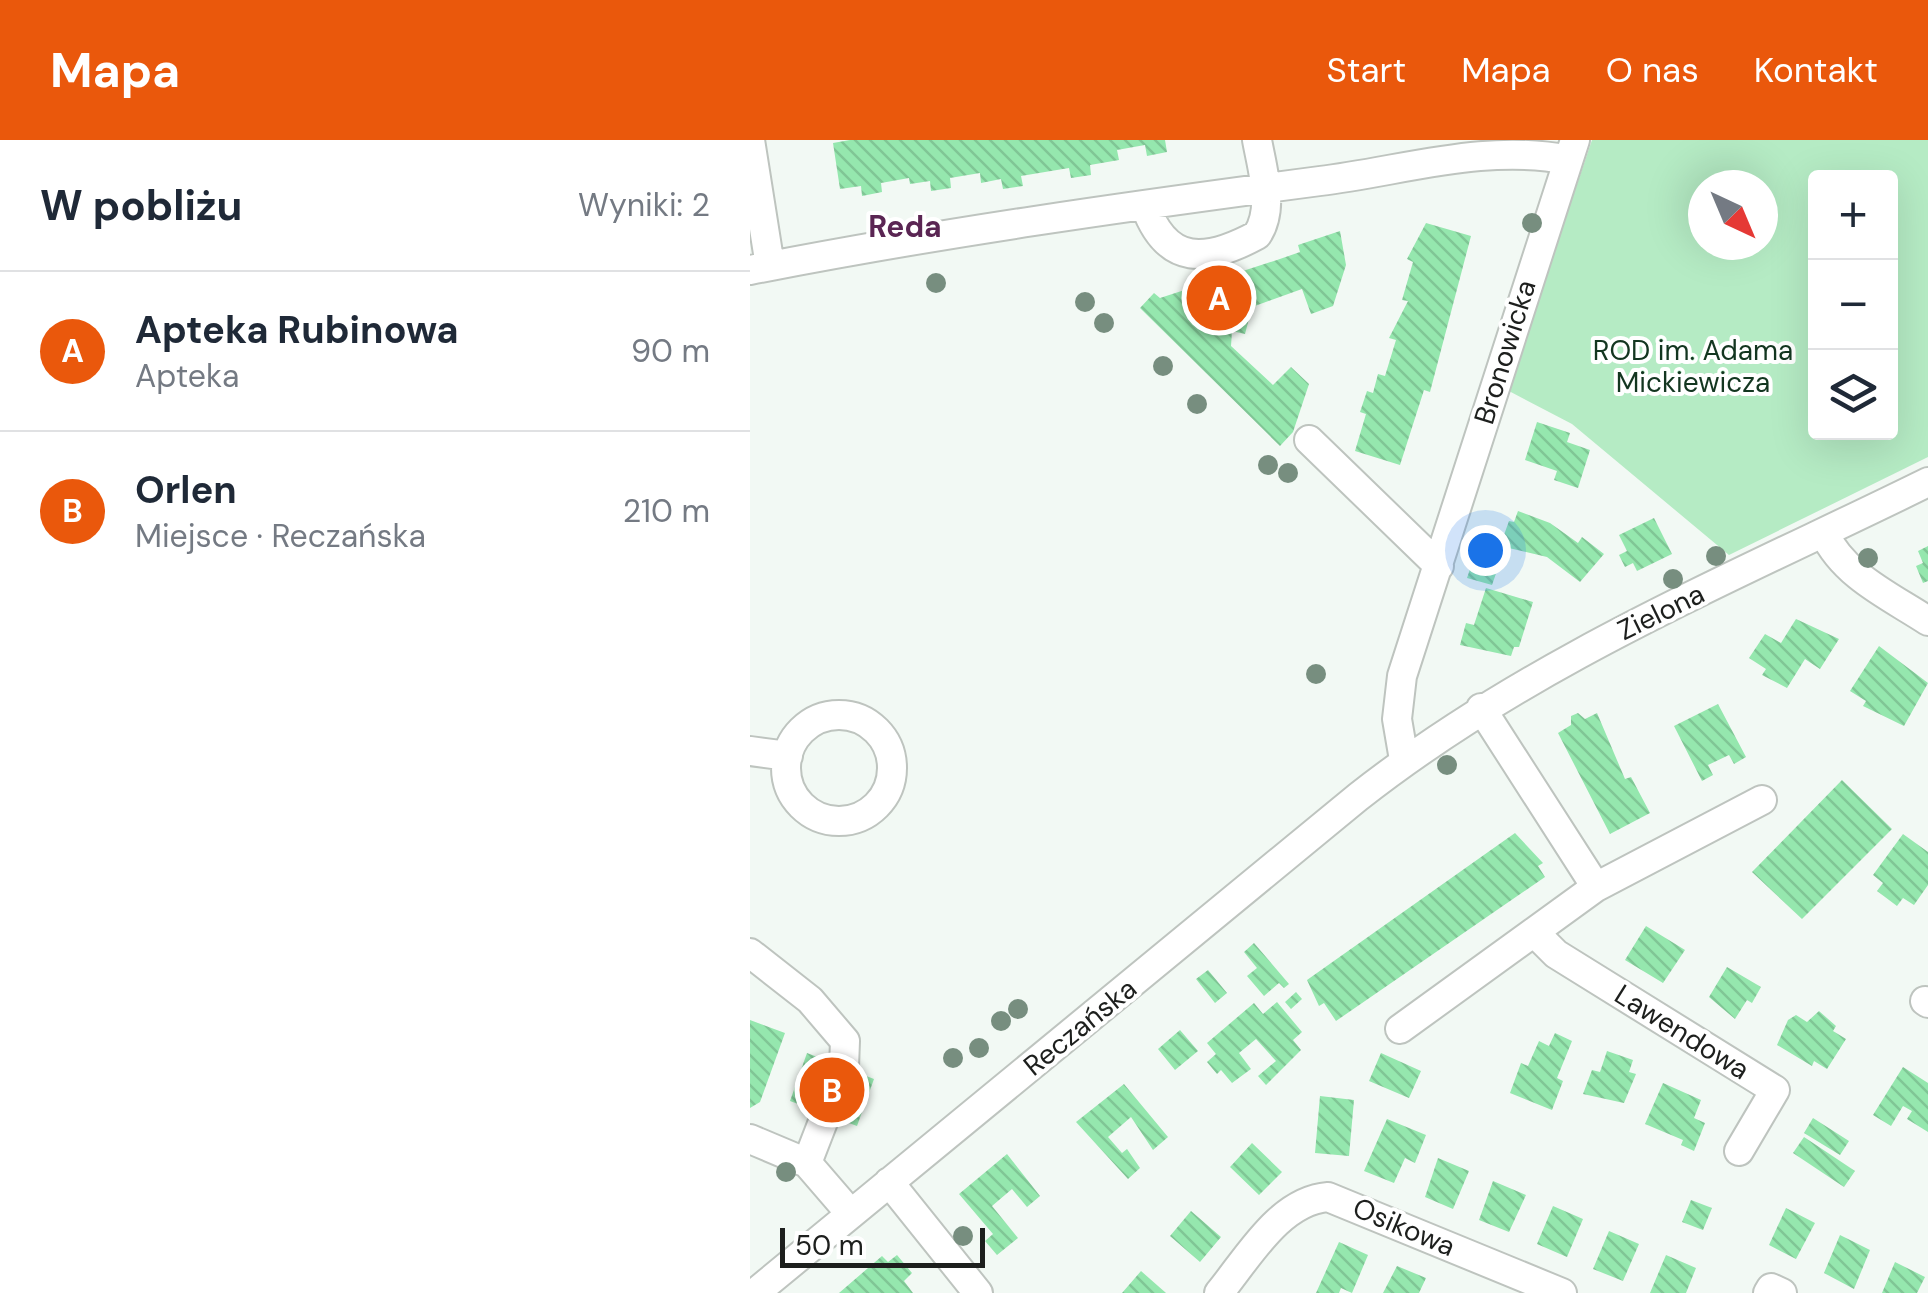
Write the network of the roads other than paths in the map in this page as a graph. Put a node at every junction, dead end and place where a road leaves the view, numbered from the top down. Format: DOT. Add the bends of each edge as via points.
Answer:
graph roads {
  1 [pos="750,140"];
  2 [pos="1257,140"];
  3 [pos="1571,150"];
  4 [pos="1266,187"];
  5 [pos="1145,205"];
  6 [pos="760,268"];
  7 [pos="1309,440"];
  8 [pos="1928,482"];
  9 [pos="1824,534"];
  10 [pos="1439,566"];
  11 [pos="1928,620"];
  12 [pos="1481,708"];
  13 [pos="750,751"];
  14 [pos="788,756"];
  15 [pos="1404,760"];
  16 [pos="1762,800"];
  17 [pos="1596,887"];
  18 [pos="1534,932"];
  19 [pos="750,953"];
  20 [pos="1400,1029"];
  21 [pos="844,1067"];
  22 [pos="826,1114"];
  23 [pos="750,1140"];
  24 [pos="1740,1152"];
  25 [pos="807,1163"];
  26 [pos="889,1182"];
  27 [pos="852,1214"];
  28 [pos="755,1293"];
  29 [pos="978,1293"];
  30 [pos="1219,1293"];
  31 [pos="1562,1293"];
  32 [pos="1768,1293"];
  33 [pos="1782,1293"];
  1 -- 6 [label="street"];
  2 -- 4 [label="street"];
  3 -- 4 [label="street"];
  3 -- 10 [label="street, Bronowicka"];
  4 -- 5 [label="street"];
  4 -- 5 [label="street" via="1258,235 1202,256 1166,243"];
  5 -- 6 [label="street"];
  7 -- 10 [label="street"];
  8 -- 9 [label="street, Zielona"];
  9 -- 11 [label="street" via="1854,574"];
  9 -- 12 [label="street, Zielona" via="1572,655"];
  10 -- 15 [label="street, Bronowicka" via="1402,676 1397,718"];
  12 -- 15 [label="street, Zielona"];
  12 -- 17 [label="street"];
  13 -- 14 [label="street"];
  15 -- 26 [label="street, Reczańska"];
  16 -- 17 [label="street"];
  17 -- 18 [label="street"];
  18 -- 20 [label="street"];
  18 -- 24 [label="street, Lawendowa" via="1556,954 1775,1090"];
  19 -- 21 [label="street" via="810,1000 845,1041"];
  22 -- 25 [label="street"];
  23 -- 25 [label="street"];
  25 -- 27 [label="street"];
  26 -- 27 [label="street, Reczańska"];
  26 -- 29 [label="street"];
  27 -- 28 [label="street, Reczańska"];
  30 -- 31 [label="street, Osikowa" via="1286,1214 1328,1197"];
  32 -- 33 [label="street"];
}
